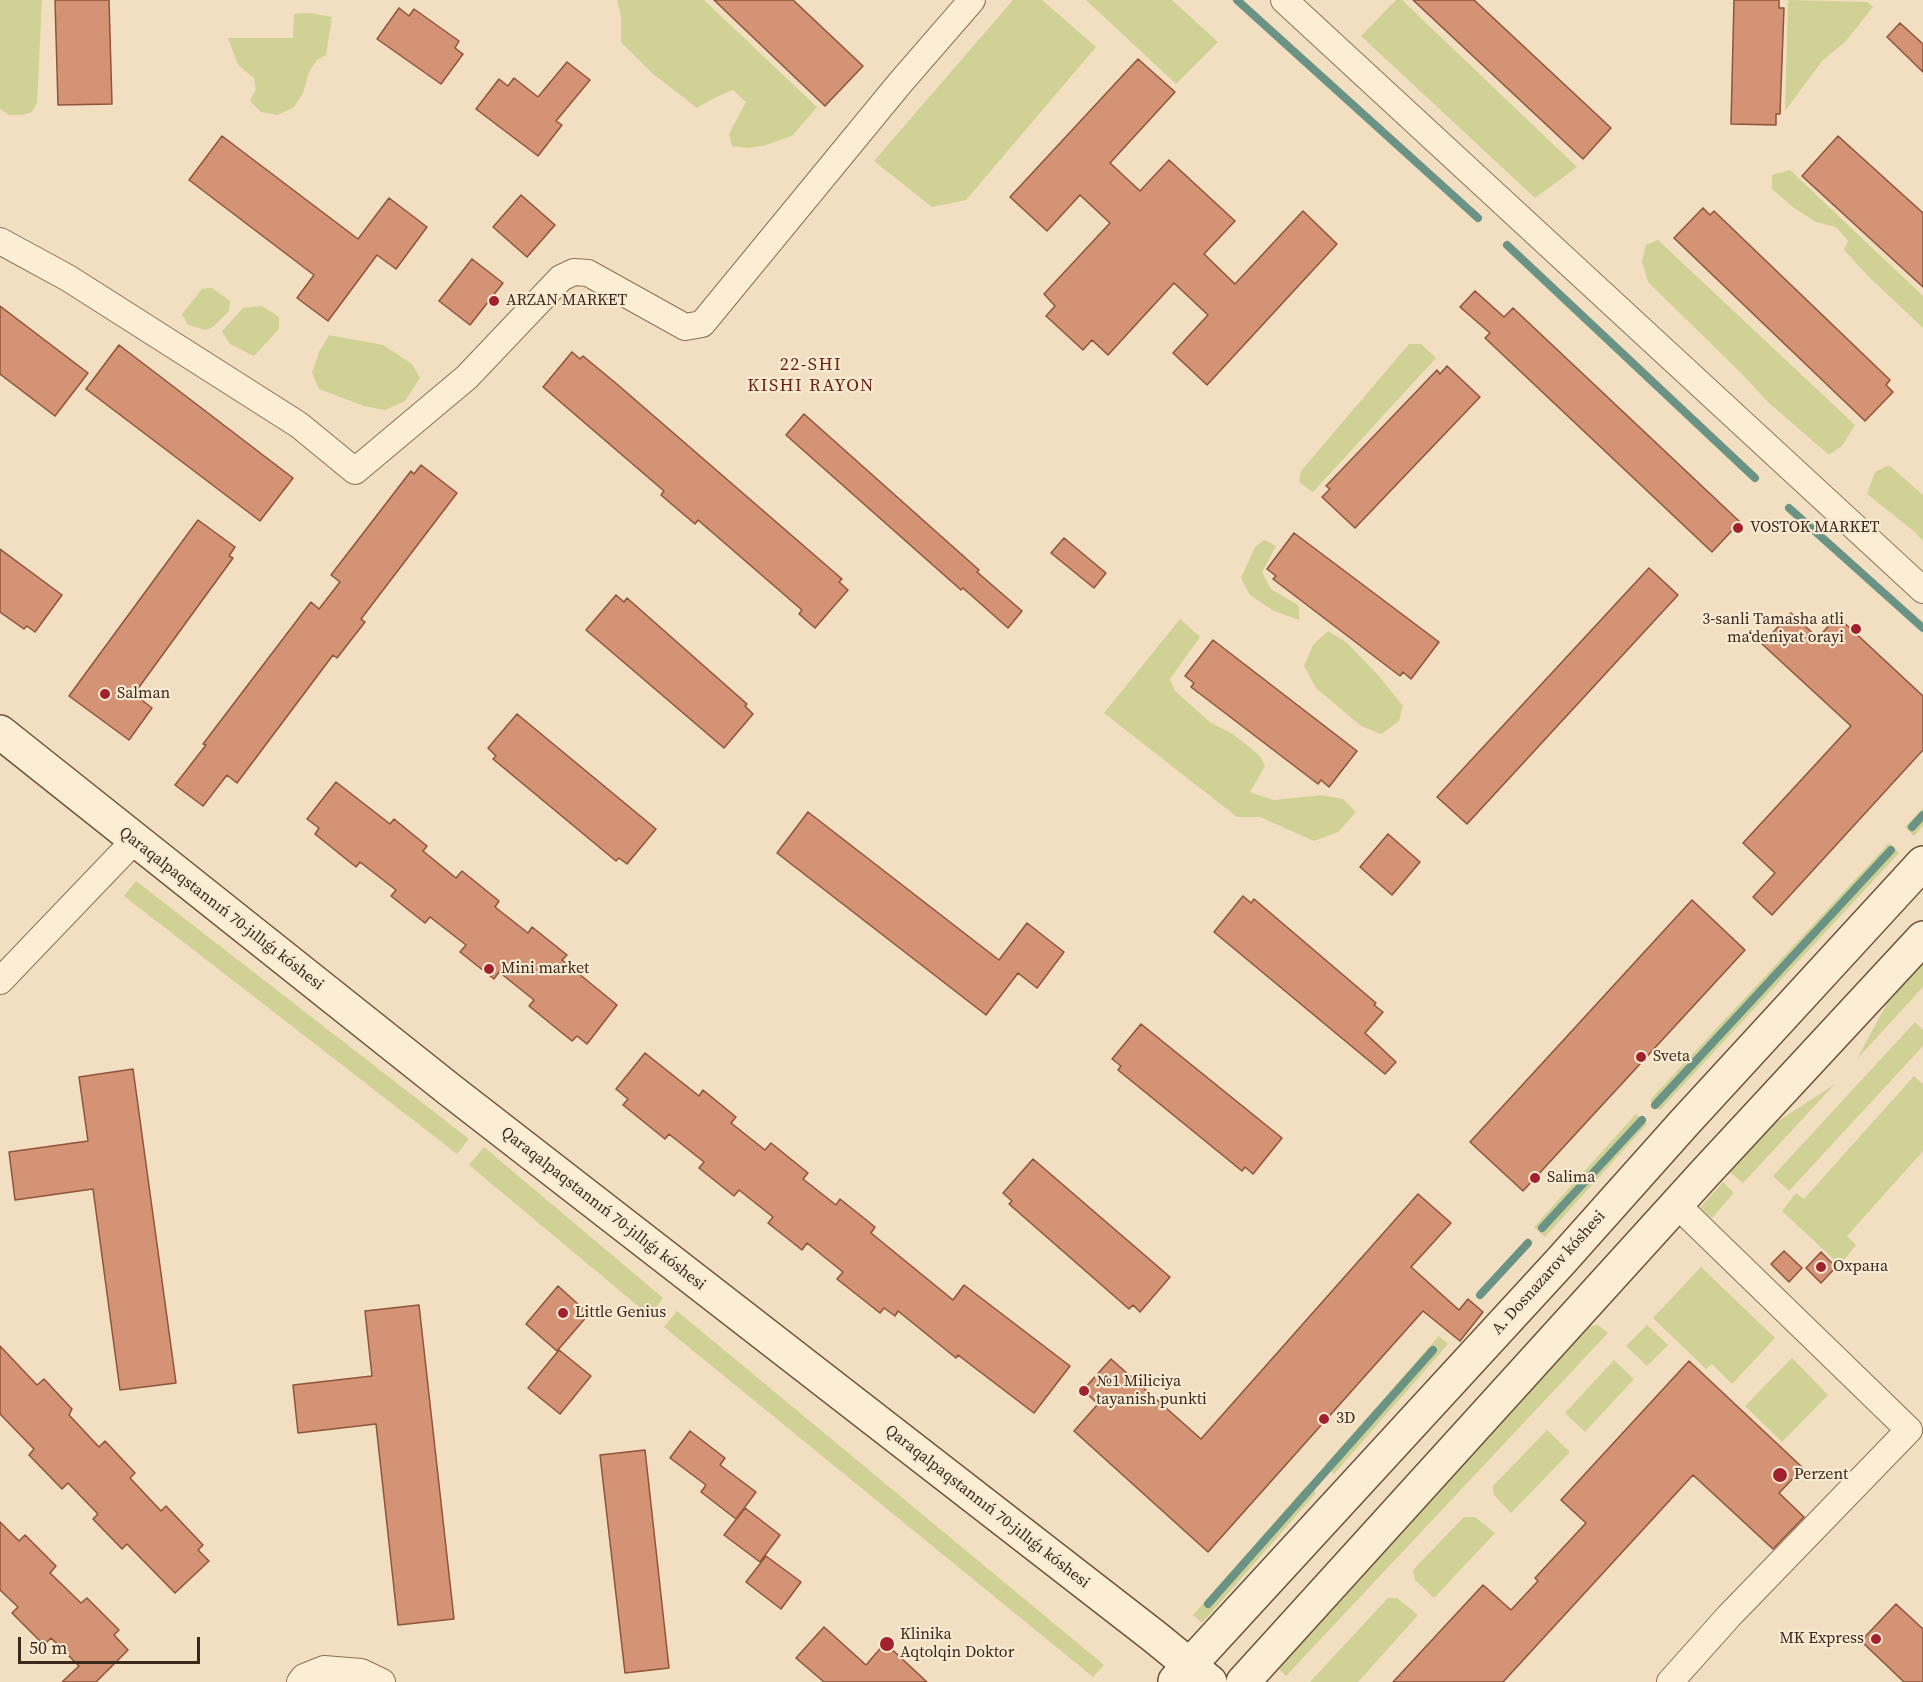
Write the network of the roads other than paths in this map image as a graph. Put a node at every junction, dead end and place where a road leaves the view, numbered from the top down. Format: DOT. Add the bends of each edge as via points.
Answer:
graph roads {
  1 [pos="972,0"];
  2 [pos="1284,0"];
  3 [pos="0,241"];
  4 [pos="1923,590"];
  5 [pos="0,732"];
  6 [pos="135,840"];
  7 [pos="1923,863"];
  8 [pos="1923,939"];
  9 [pos="0,981"];
  10 [pos="1677,1205"];
  11 [pos="1222,1629"];
  12 [pos="1251,1673"];
  13 [pos="1191,1676"];
  14 [pos="300,1682"];
  15 [pos="382,1682"];
  16 [pos="1670,1682"];
  1 -- 3 [label="street" via="702,324 685,327 588,273 574,272 561,278 467,377 355,471 299,425 68,278"];
  2 -- 4 [label="street"];
  5 -- 6 [label="main road, Qaraqalpaqstannıń 70-jıllıǵı kóshesi"];
  6 -- 9 [label="street"];
  6 -- 13 [label="main road, Qaraqalpaqstannıń 70-jıllıǵı kóshesi"];
  7 -- 11 [label="main road, A. Dosnazarov kóshesi"];
  8 -- 10 [label="main road"];
  10 -- 12 [label="main road"];
  10 -- 16 [label="street" via="1910,1430"];
  11 -- 12 [label="main road" via="1222,1640 1228,1650"];
  11 -- 13 [label="main road, A. Dosnazarov kóshesi"];
  14 -- 15 [label="street" via="324,1669 361,1672"];
}
